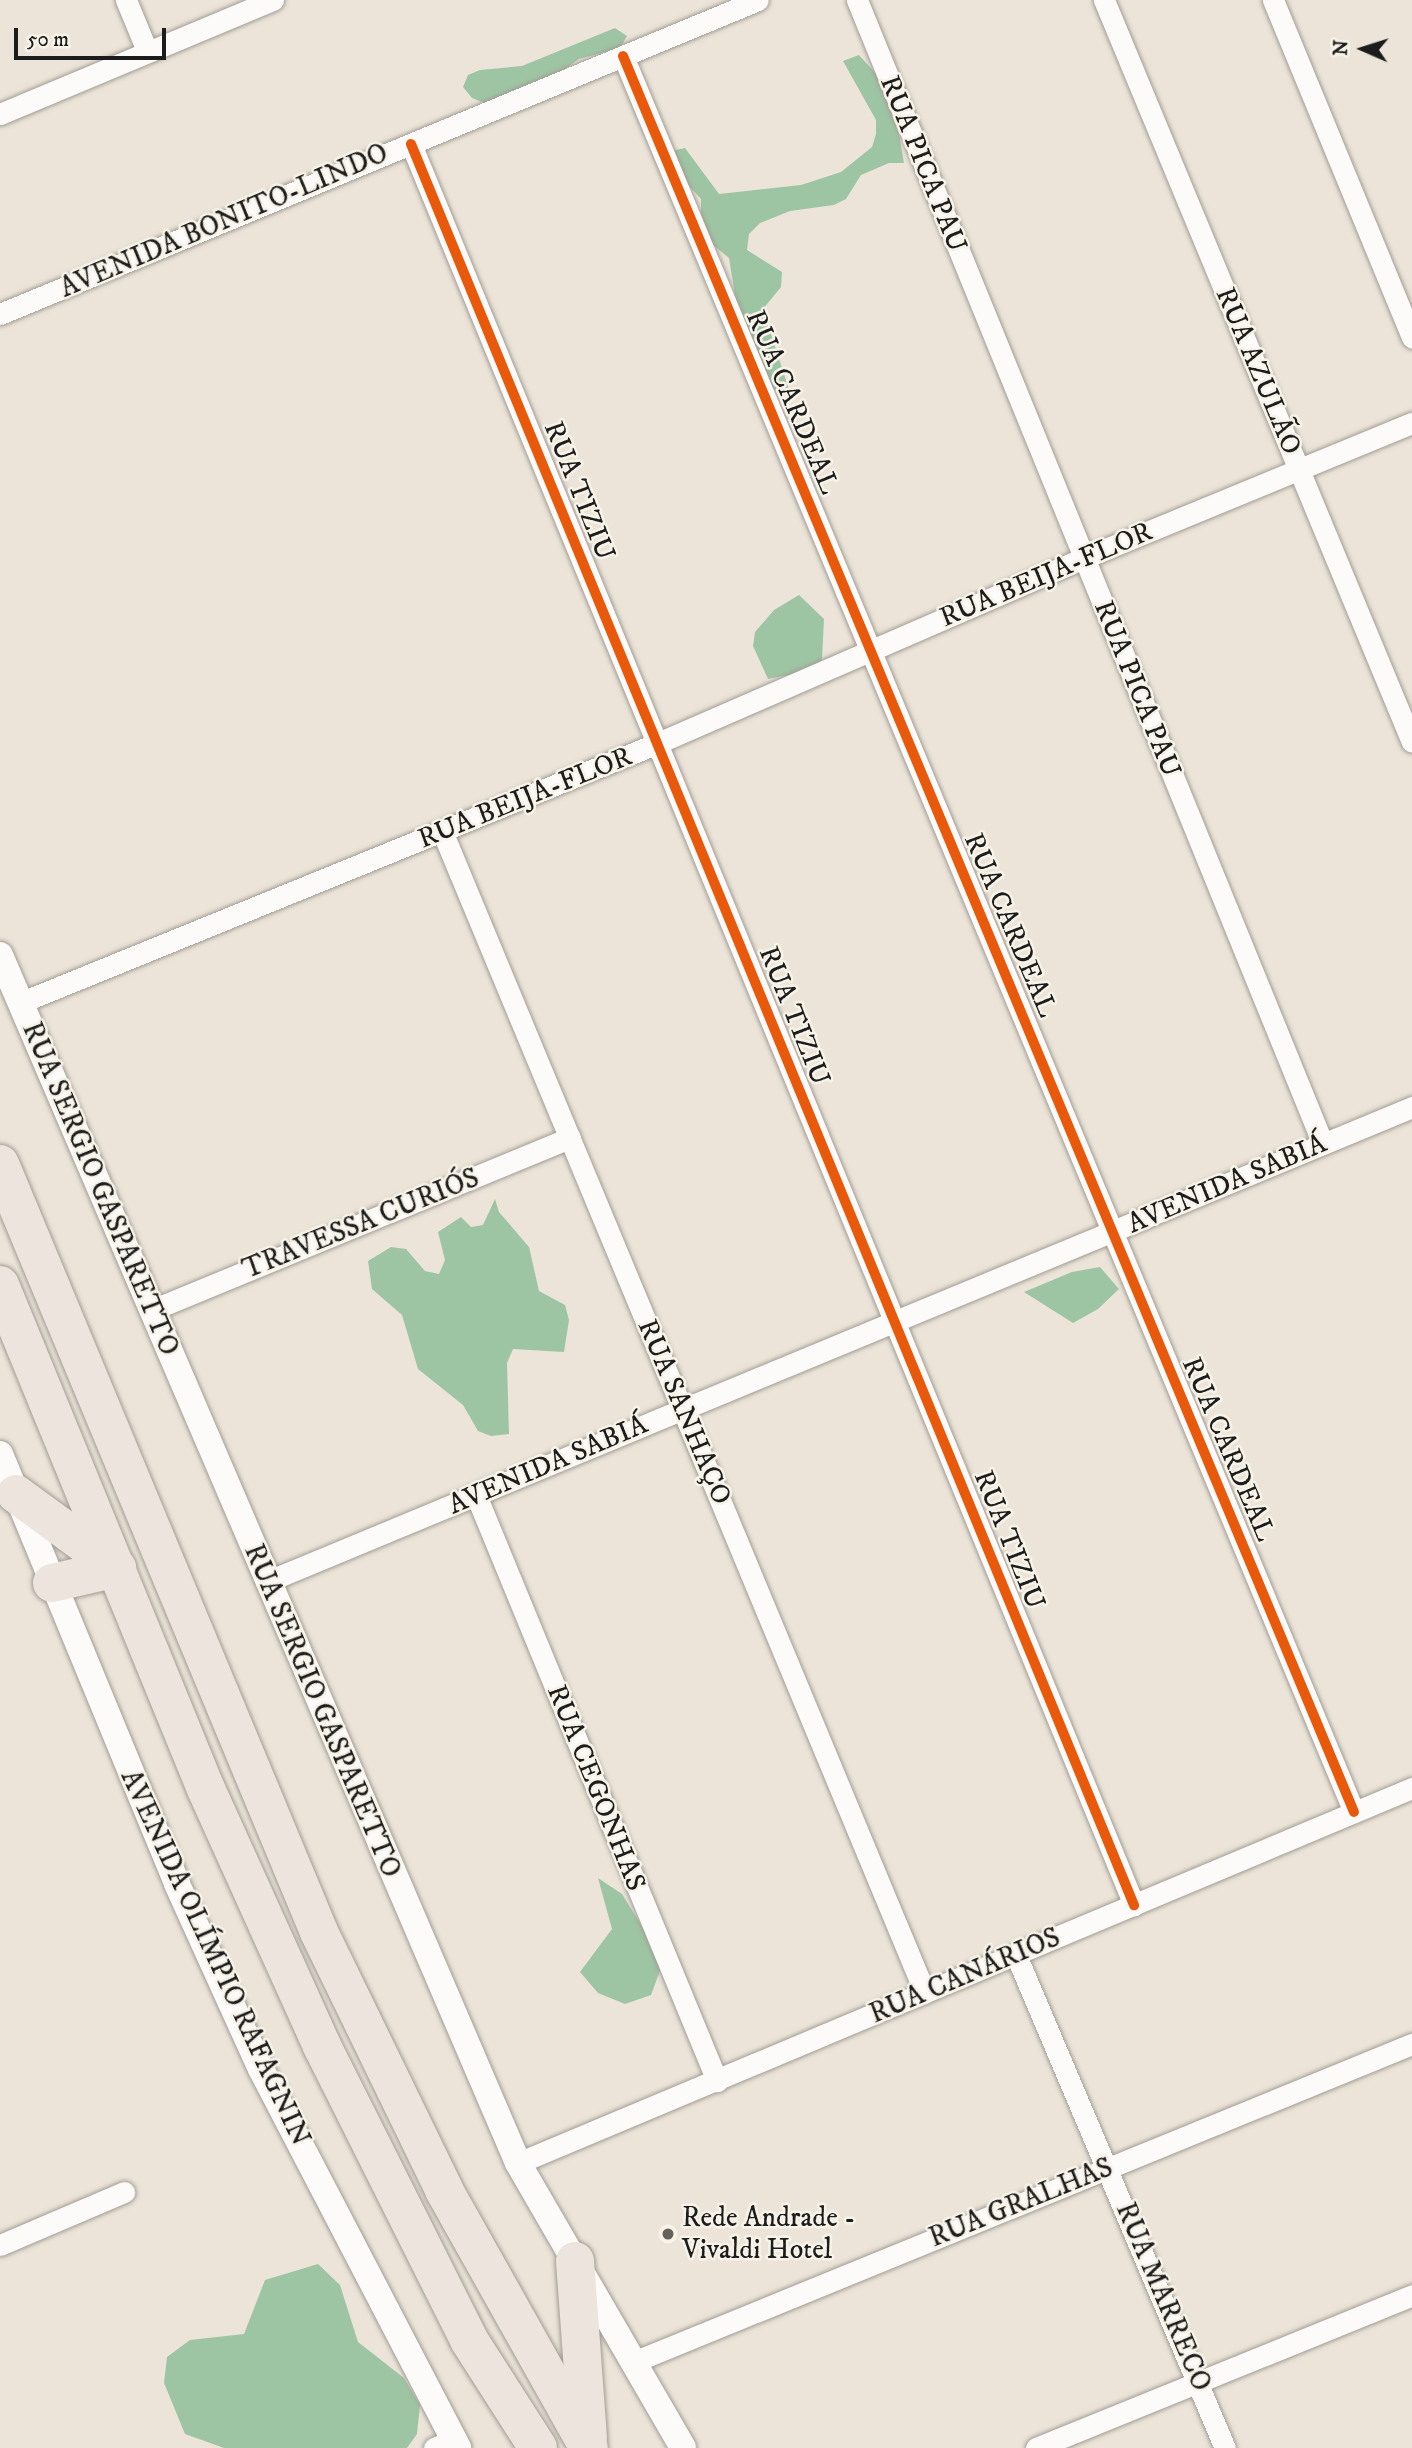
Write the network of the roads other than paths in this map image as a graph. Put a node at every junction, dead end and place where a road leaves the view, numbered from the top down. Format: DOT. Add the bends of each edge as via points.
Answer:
graph roads {
  1 [pos="126,0"];
  2 [pos="274,0"];
  3 [pos="758,0"];
  4 [pos="857,0"];
  5 [pos="1104,0"];
  6 [pos="1272,0"];
  7 [pos="147,51"];
  8 [pos="623,56"];
  9 [pos="0,114"];
  10 [pos="411,144"];
  11 [pos="0,314"];
  12 [pos="1412,337"];
  13 [pos="1412,423"];
  14 [pos="1299,470"];
  15 [pos="1084,558"];
  16 [pos="870,650"];
  17 [pos="1412,742"];
  18 [pos="658,743"];
  19 [pos="442,831"];
  20 [pos="0,955"];
  21 [pos="22,1002"];
  22 [pos="1412,1107"];
  23 [pos="570,1138"];
  24 [pos="1323,1144"];
  25 [pos="0,1164"];
  26 [pos="1112,1231"];
  27 [pos="0,1285"];
  28 [pos="152,1310"];
  29 [pos="895,1321"];
  30 [pos="682,1409"];
  31 [pos="0,1454"];
  32 [pos="16,1494"];
  33 [pos="476,1495"];
  34 [pos="117,1568"];
  35 [pos="266,1582"];
  36 [pos="52,1583"];
  37 [pos="1412,1788"];
  38 [pos="1354,1812"];
  39 [pos="1134,1905"];
  40 [pos="1016,1955"];
  41 [pos="925,1993"];
  42 [pos="1412,2044"];
  43 [pos="717,2081"];
  44 [pos="518,2163"];
  45 [pos="1109,2167"];
  46 [pos="124,2192"];
  47 [pos="0,2245"];
  48 [pos="575,2261"];
  49 [pos="1412,2295"];
  50 [pos="631,2363"];
  51 [pos="1198,2382"];
  52 [pos="449,2445"];
  53 [pos="589,2447"];
  54 [pos="538,2448"];
  55 [pos="683,2448"];
  56 [pos="1036,2448"];
  57 [pos="1225,2448"];
  1 -- 7 [label="street"];
  2 -- 7 [label="street"];
  3 -- 8 [label="street, AVENIDA BONITO-LINDO"];
  4 -- 15 [label="street, RUA PICA PAU"];
  5 -- 14 [label="street, RUA AZULÃO"];
  6 -- 12 [label="street"];
  7 -- 9 [label="street"];
  8 -- 10 [label="street, AVENIDA BONITO-LINDO"];
  8 -- 16 [label="street, RUA CARDEAL"];
  10 -- 11 [label="street, AVENIDA BONITO-LINDO"];
  10 -- 18 [label="street, RUA TIZIU"];
  13 -- 14 [label="street, RUA BEIJA-FLOR"];
  14 -- 15 [label="street, RUA BEIJA-FLOR"];
  14 -- 17 [label="street, RUA AZULÃO"];
  15 -- 16 [label="street, RUA BEIJA-FLOR"];
  15 -- 24 [label="street, RUA PICA PAU"];
  16 -- 18 [label="street, RUA BEIJA-FLOR"];
  16 -- 26 [label="street, RUA CARDEAL"];
  18 -- 19 [label="street, RUA BEIJA-FLOR"];
  18 -- 29 [label="street, RUA TIZIU"];
  19 -- 21 [label="street, RUA BEIJA-FLOR"];
  19 -- 23 [label="street, RUA SANHAÇO"];
  20 -- 21 [label="street, RUA SERGIO GASPARETTO"];
  21 -- 28 [label="street, RUA SERGIO GASPARETTO"];
  22 -- 24 [label="street, AVENIDA SABIÁ"];
  23 -- 28 [label="street, TRAVESSA CURIÓS"];
  23 -- 30 [label="street, RUA SANHAÇO"];
  24 -- 26 [label="street, AVENIDA SABIÁ"];
  25 -- 53 [label="highway" via="319,1932 444,2190"];
  26 -- 29 [label="street, AVENIDA SABIÁ"];
  26 -- 38 [label="street, RUA CARDEAL"];
  27 -- 34 [label="highway"];
  28 -- 35 [label="street, RUA SERGIO GASPARETTO"];
  29 -- 30 [label="street, AVENIDA SABIÁ"];
  29 -- 39 [label="street, RUA TIZIU"];
  30 -- 33 [label="street, AVENIDA SABIÁ"];
  30 -- 41 [label="street, RUA SANHAÇO"];
  31 -- 32 [label="street, AVENIDA OLÍMPIO RAFAGNIN"];
  32 -- 34 [label="highway"];
  32 -- 36 [label="street, AVENIDA OLÍMPIO RAFAGNIN"];
  33 -- 35 [label="street, AVENIDA SABIÁ"];
  33 -- 43 [label="street, RUA CEGONHAS"];
  34 -- 36 [label="highway"];
  34 -- 54 [label="highway" via="206,1788 327,2058 469,2340"];
  35 -- 44 [label="street, RUA SERGIO GASPARETTO"];
  36 -- 52 [label="street, AVENIDA OLÍMPIO RAFAGNIN" via="177,1884 261,2069"];
  37 -- 38 [label="street, RUA CANÁRIOS"];
  38 -- 39 [label="street, RUA CANÁRIOS"];
  39 -- 40 [label="street, RUA CANÁRIOS"];
  40 -- 41 [label="street, RUA CANÁRIOS"];
  40 -- 45 [label="street, RUA MARRECO"];
  41 -- 43 [label="street, RUA CANÁRIOS"];
  42 -- 45 [label="street, RUA GRALHAS"];
  43 -- 44 [label="street, RUA CANÁRIOS"];
  44 -- 48 [label="street, RUA SERGIO GASPARETTO"];
  45 -- 50 [label="street, RUA GRALHAS"];
  45 -- 51 [label="street, RUA MARRECO"];
  46 -- 47 [label="street"];
  48 -- 50 [label="street, RUA SERGIO GASPARETTO"];
  48 -- 53 [label="highway"];
  49 -- 51 [label="street"];
  50 -- 55 [label="street, RUA SERGIO GASPARETTO"];
  51 -- 56 [label="street"];
  51 -- 57 [label="street, RUA MARRECO"];
}
